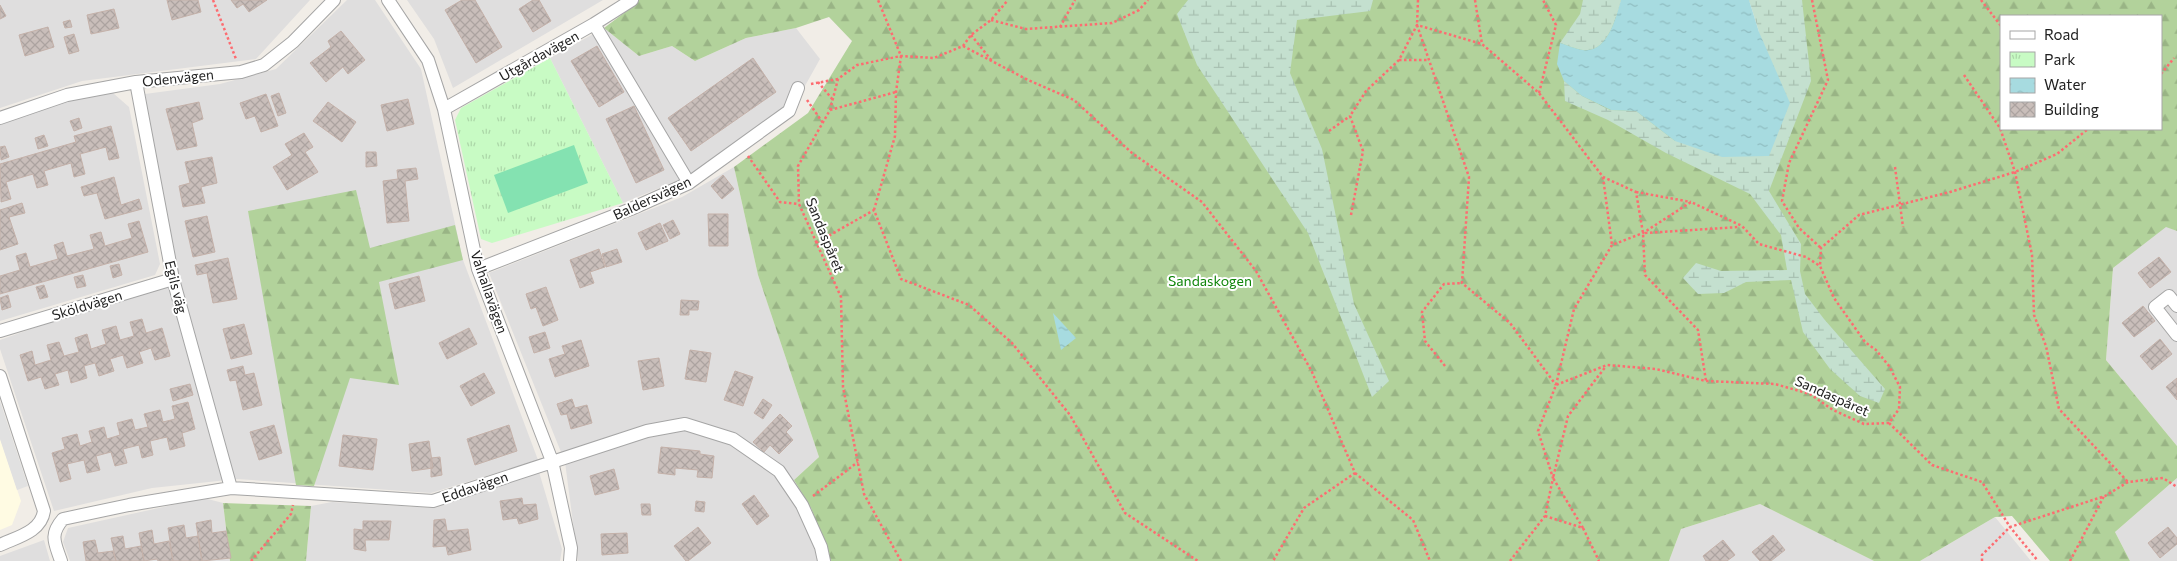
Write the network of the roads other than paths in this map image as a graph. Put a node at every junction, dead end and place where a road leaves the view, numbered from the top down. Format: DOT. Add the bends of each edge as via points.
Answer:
graph roads {
  1 [pos="334,0"];
  2 [pos="388,0"];
  3 [pos="632,0"];
  4 [pos="594,24"];
  5 [pos="136,82"];
  6 [pos="798,88"];
  7 [pos="444,110"];
  8 [pos="0,118"];
  9 [pos="690,183"];
  10 [pos="478,269"];
  11 [pos="173,279"];
  12 [pos="2177,306"];
  13 [pos="0,331"];
  14 [pos="2177,335"];
  15 [pos="0,376"];
  16 [pos="552,461"];
  17 [pos="231,488"];
  18 [pos="0,545"];
  19 [pos="61,561"];
  20 [pos="570,561"];
  21 [pos="824,561"];
  1 -- 5 [label="street, Odenvägen" via="293,42 264,65 241,72"];
  2 -- 7 [label="street, Valhallavägen" via="428,60"];
  3 -- 4 [label="street, Utgårdavägen"];
  4 -- 7 [label="street, Utgårdavägen"];
  4 -- 9 [label="street"];
  5 -- 8 [label="street, Odenvägen" via="67,95"];
  5 -- 11 [label="street, Egils väg"];
  6 -- 9 [label="street, Baldersvägen" via="789,112"];
  7 -- 10 [label="street, Valhallavägen"];
  9 -- 10 [label="street, Baldersvägen"];
  10 -- 16 [label="street, Valhallavägen"];
  11 -- 13 [label="street, Sköldvägen"];
  11 -- 17 [label="street, Egils väg"];
  12 -- 14 [label="street" via="2169,296 2155,307"];
  15 -- 18 [label="street" via="44,511 43,521 35,529"];
  16 -- 17 [label="street, Eddavägen" via="433,500"];
  16 -- 20 [label="street, Valhallavägen" via="571,548"];
  16 -- 21 [label="street, Eddavägen" via="685,424 733,439 779,471 802,505"];
  17 -- 19 [label="street, Eddavägen" via="63,519 53,536"];
}
